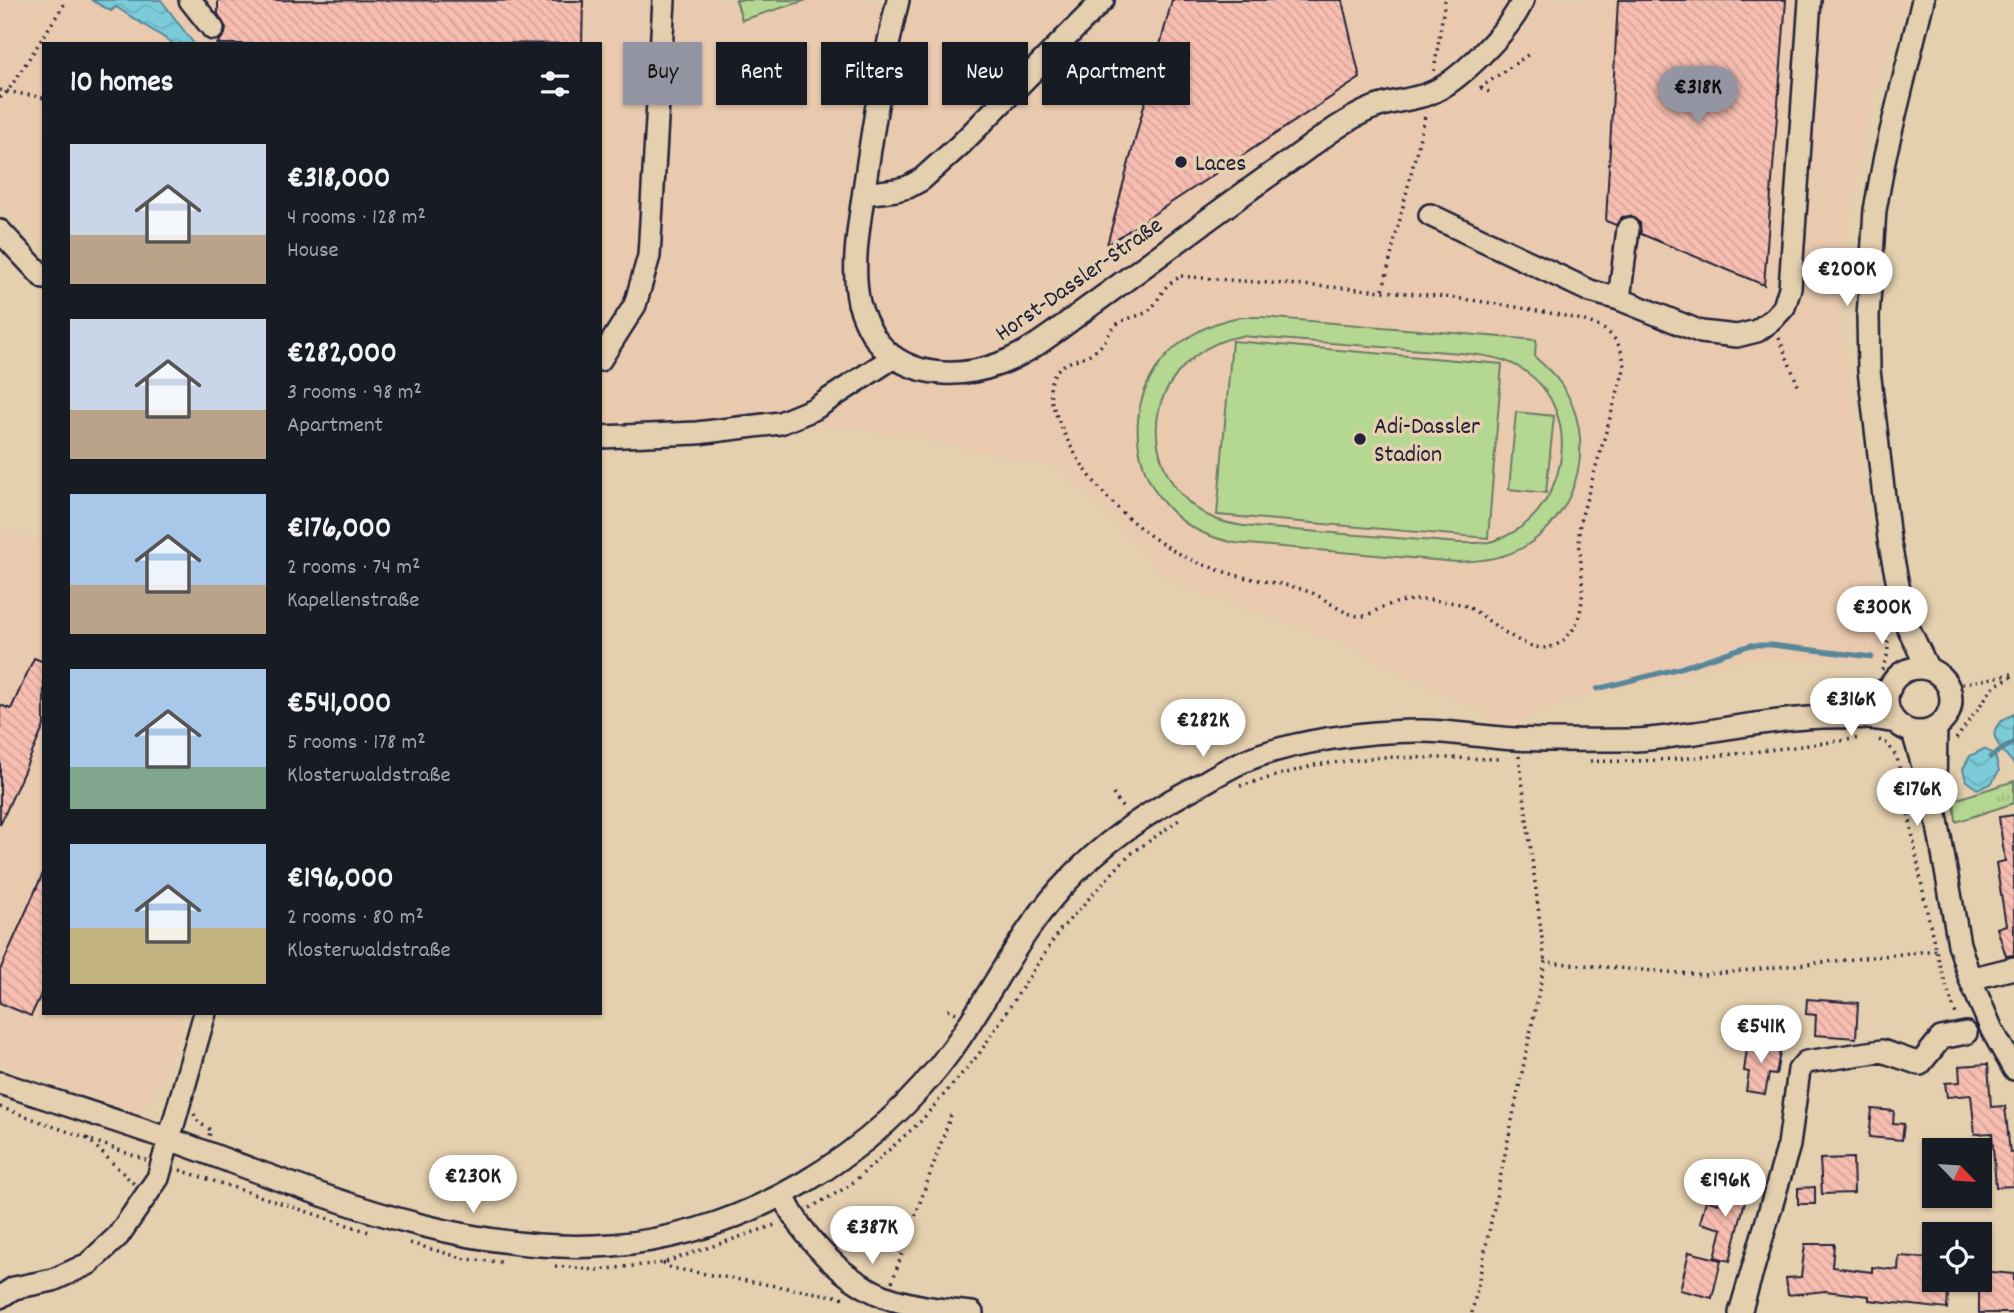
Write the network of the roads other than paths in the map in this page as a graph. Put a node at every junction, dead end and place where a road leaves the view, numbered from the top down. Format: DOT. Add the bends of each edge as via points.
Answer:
graph roads {
  1 [pos="190,0"];
  2 [pos="664,0"];
  3 [pos="898,0"];
  4 [pos="1103,0"];
  5 [pos="1522,0"];
  6 [pos="1810,0"];
  7 [pos="1923,0"];
  8 [pos="213,29"];
  9 [pos="864,194"];
  10 [pos="1430,215"];
  11 [pos="1628,229"];
  12 [pos="0,231"];
  13 [pos="42,276"];
  14 [pos="1619,299"];
  15 [pos="602,357"];
  16 [pos="894,357"];
  17 [pos="602,437"];
  18 [pos="1905,621"];
  19 [pos="1927,670"];
  20 [pos="1895,681"];
  21 [pos="1808,717"];
  22 [pos="1904,727"];
  23 [pos="1936,727"];
  24 [pos="1918,755"];
  25 [pos="2014,968"];
  26 [pos="1970,979"];
  27 [pos="204,1015"];
  28 [pos="1966,1033"];
  29 [pos="2014,1069"];
  30 [pos="0,1083"];
  31 [pos="170,1140"];
  32 [pos="783,1196"];
  33 [pos="0,1297"];
  34 [pos="972,1313"];
  35 [pos="1740,1313"];
  1 -- 8 [label="street"];
  2 -- 15 [label="street" via="649,256 635,305"];
  3 -- 9 [label="street, Horst-Dassler-Straße"];
  4 -- 9 [label="street" via="921,180 896,191"];
  5 -- 16 [label="street, Horst-Dassler-Straße" via="1497,39 1456,77 1431,94 1378,106 1352,118 1014,357 978,370 936,374"];
  6 -- 14 [label="street" via="1790,288 1784,307 1757,331 1737,336 1701,332"];
  7 -- 18 [label="street" via="1875,210 1868,317 1882,482"];
  9 -- 16 [label="street, Horst-Dassler-Straße" via="857,241 859,301 871,333"];
  10 -- 14 [label="street" via="1590,291"];
  11 -- 14 [label="street"];
  12 -- 13 [label="street"];
  16 -- 17 [label="street" via="814,409 780,423"];
  18 -- 19 [label="street"];
  18 -- 20 [label="street"];
  19 -- 20 [label="street" via="1918,668"];
  19 -- 23 [label="street" via="1945,681 1951,700 1950,711"];
  20 -- 21 [label="street" via="1863,700"];
  20 -- 22 [label="street" via="1888,706"];
  21 -- 22 [label="street" via="1866,716"];
  21 -- 32 [label="street" via="1641,740 1518,749 1419,731 1322,739 1245,761 1164,804 1102,847 1057,893 953,1048 902,1109 858,1147"];
  22 -- 23 [label="street" via="1929,731"];
  22 -- 24 [label="street"];
  23 -- 24 [label="street"];
  24 -- 26 [label="street" via="1934,803 1959,944"];
  25 -- 26 [label="street"];
  26 -- 29 [label="street"];
  27 -- 31 [label="street"];
  28 -- 35 [label="street" via="1941,1038 1920,1065 1882,1051 1805,1062 1799,1070 1789,1145"];
  30 -- 31 [label="street"];
  31 -- 32 [label="street" via="391,1218 459,1234 546,1246 615,1245 684,1234"];
  31 -- 33 [label="street" via="158,1178 118,1236 88,1265 53,1280 14,1287"];
  32 -- 34 [label="street" via="801,1229 861,1284 887,1297"];
}
